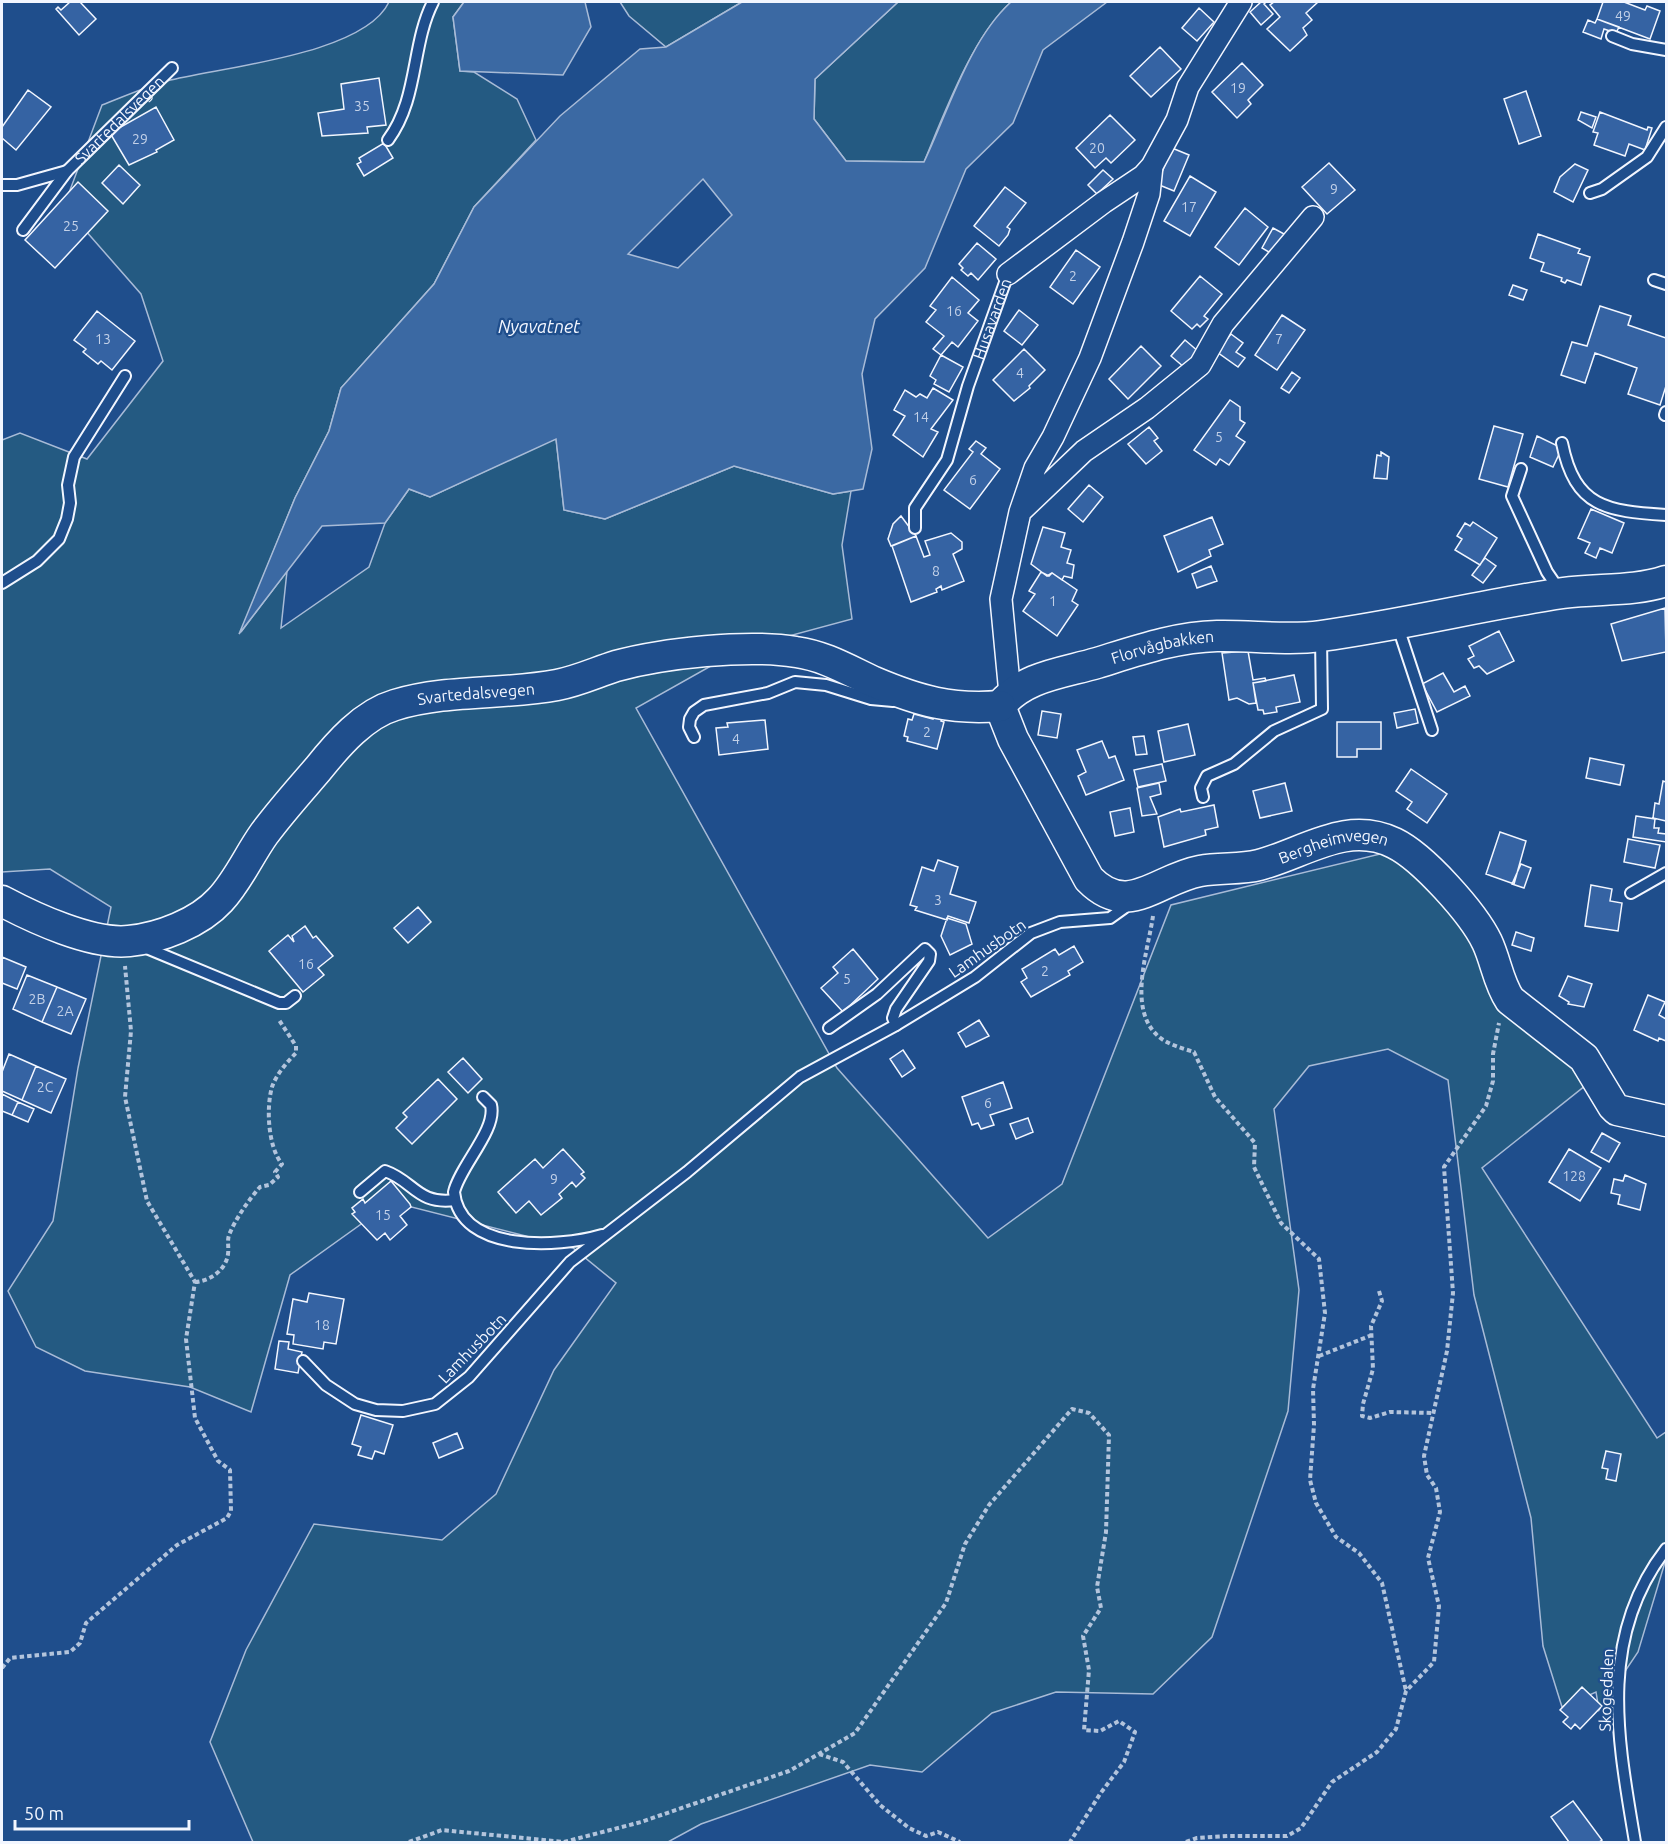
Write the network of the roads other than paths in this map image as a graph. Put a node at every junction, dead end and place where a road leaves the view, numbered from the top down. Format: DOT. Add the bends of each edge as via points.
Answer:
graph roads {
  1 [pos="434,2"];
  2 [pos="1241,2"];
  3 [pos="1611,36"];
  4 [pos="1666,50"];
  5 [pos="172,68"];
  6 [pos="1666,127"];
  7 [pos="388,140"];
  8 [pos="1152,166"];
  9 [pos="67,171"];
  10 [pos="2,185"];
  11 [pos="1590,193"];
  12 [pos="1313,216"];
  13 [pos="23,230"];
  14 [pos="1008,274"];
  15 [pos="1654,280"];
  16 [pos="1666,284"];
  17 [pos="124,376"];
  18 [pos="1562,442"];
  19 [pos="1521,469"];
  20 [pos="1020,512"];
  21 [pos="1666,515"];
  22 [pos="915,528"];
  23 [pos="1666,580"];
  24 [pos="2,583"];
  25 [pos="1563,593"];
  26 [pos="1397,624"];
  27 [pos="1321,636"];
  28 [pos="910,695"];
  29 [pos="1005,700"];
  30 [pos="1432,730"];
  31 [pos="694,737"];
  32 [pos="1203,797"];
  33 [pos="1666,873"];
  34 [pos="1631,893"];
  35 [pos="1130,898"];
  36 [pos="2,901"];
  37 [pos="123,941"];
  38 [pos="295,996"];
  39 [pos="896,1025"];
  40 [pos="829,1028"];
  41 [pos="483,1097"];
  42 [pos="1666,1121"];
  43 [pos="360,1192"];
  44 [pos="455,1200"];
  45 [pos="610,1232"];
  46 [pos="303,1361"];
  47 [pos="1666,1549"];
  48 [pos="1635,1842"];
  1 -- 7 [label="lane" via="423,30 414,82"];
  2 -- 8 [label="street, Husavarden" via="1188,87 1177,120"];
  3 -- 4 [label="lane"];
  5 -- 9 [label="lane, Svartedalsvegen"];
  6 -- 11 [label="lane" via="1647,157 1602,189"];
  8 -- 14 [label="street, Husavarden"];
  8 -- 20 [label="street, Husavarden" via="1149,194 1090,358 1035,468"];
  9 -- 10 [label="lane, Svartedalsvegen" via="17,185"];
  9 -- 13 [label="lane, Svartedalsvegen"];
  12 -- 20 [label="street" via="1223,324 1200,364 1147,408 1084,451"];
  14 -- 22 [label="lane, Husavarden" via="946,460 915,508"];
  15 -- 16 [label="lane"];
  17 -- 24 [label="lane" via="74,457 69,511 58,539 37,561"];
  18 -- 21 [label="lane" via="1572,478 1588,498 1610,509"];
  19 -- 25 [label="lane" via="1512,496 1547,572"];
  20 -- 29 [label="street, Husavarden" via="1001,599"];
  23 -- 25 [label="street, Florvågbakken" via="1621,590"];
  25 -- 26 [label="street, Florvågbakken"];
  26 -- 27 [label="street, Florvågbakken"];
  26 -- 30 [label="lane"];
  27 -- 29 [label="street, Florvågbakken" via="1182,639 1064,670"];
  27 -- 32 [label="lane" via="1322,708 1287,723 1234,764 1207,776 1201,788"];
  28 -- 29 [label="street, Svartedalsvegen" via="944,706"];
  28 -- 31 [label="lane" via="906,700 886,702 826,685 795,682 768,693 704,705 690,719"];
  28 -- 37 [label="street, Svartedalsvegen" via="827,659 765,650 638,661 556,685 398,704 366,720 330,754 266,832 221,899 188,923"];
  29 -- 35 [label="street" via="1013,739 1089,879 1107,894"];
  33 -- 34 [label="lane"];
  35 -- 39 [label="lane, Lamhusbotn" via="1110,918 1060,922 1031,933 975,977"];
  35 -- 42 [label="street, Bergheimvegen" via="1200,871 1258,865 1332,838 1355,834 1395,843 1418,860 1468,913 1487,943 1502,989 1510,1000 1584,1058 1617,1110"];
  36 -- 37 [label="street, Svartedalsvegen" via="82,934"];
  37 -- 38 [label="lane, Svartedalsvegen" via="286,1004"];
  39 -- 40 [label="lane, Lamhusbotn" via="896,1009 929,961 930,954 925,949 877,994"];
  39 -- 45 [label="lane, Lamhusbotn" via="800,1077"];
  41 -- 44 [label="lane" via="491,1105 491,1122 456,1184"];
  43 -- 44 [label="lane" via="385,1171 438,1202"];
  44 -- 45 [label="lane, Lamhusbotn" via="468,1225 526,1244 574,1242"];
  45 -- 46 [label="lane, Lamhusbotn" via="570,1262 470,1377 435,1404 403,1411 355,1404 326,1385"];
  47 -- 48 [label="lane, Skogedalen" via="1647,1575 1627,1619 1620,1663 1619,1746"];
}
